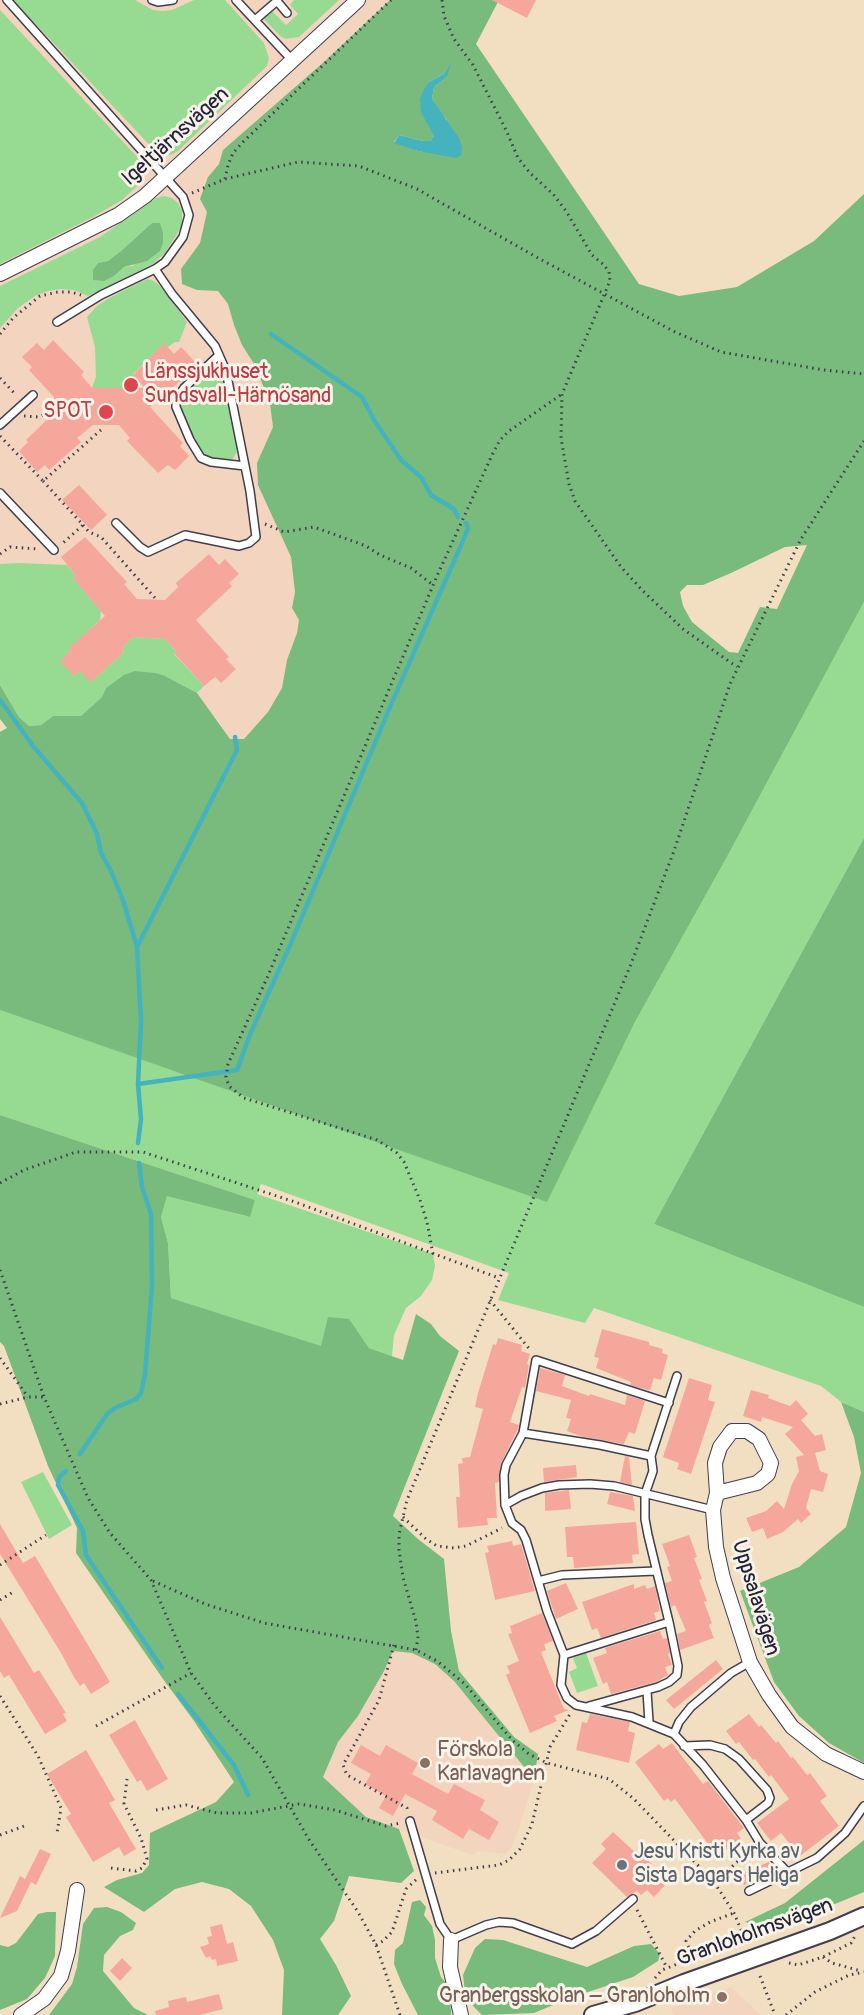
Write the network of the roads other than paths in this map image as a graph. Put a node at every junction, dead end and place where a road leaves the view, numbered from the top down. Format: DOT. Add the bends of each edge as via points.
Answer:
graph roads {
  1 [pos="8,0"];
  2 [pos="152,0"];
  3 [pos="173,0"];
  4 [pos="236,0"];
  5 [pos="358,0"];
  6 [pos="287,13"];
  7 [pos="255,20"];
  8 [pos="292,60"];
  9 [pos="165,178"];
  10 [pos="155,269"];
  11 [pos="0,274"];
  12 [pos="57,322"];
  13 [pos="219,355"];
  14 [pos="33,395"];
  15 [pos="0,425"];
  16 [pos="245,466"];
  17 [pos="0,493"];
  18 [pos="116,523"];
  19 [pos="56,549"];
  20 [pos="677,1376"];
  21 [pos="669,1402"];
  22 [pos="523,1433"];
  23 [pos="651,1456"];
  24 [pos="717,1493"];
  25 [pos="645,1494"];
  26 [pos="505,1505"];
  27 [pos="713,1510"];
  28 [pos="656,1570"];
  29 [pos="538,1581"];
  30 [pos="669,1622"];
  31 [pos="564,1655"];
  32 [pos="750,1662"];
  33 [pos="647,1691"];
  34 [pos="586,1707"];
  35 [pos="649,1722"];
  36 [pos="674,1734"];
  37 [pos="684,1746"];
  38 [pos="864,1772"];
  39 [pos="864,1806"];
  40 [pos="747,1820"];
  41 [pos="410,1821"];
  42 [pos="789,1873"];
  43 [pos="77,1890"];
  44 [pos="749,1891"];
  45 [pos="631,1901"];
  46 [pos="864,1916"];
  47 [pos="451,1940"];
  48 [pos="21,2015"];
  49 [pos="461,2015"];
  50 [pos="593,2015"];
  1 -- 9 [label="lane"];
  2 -- 3 [label="lane"];
  4 -- 7 [label="lane"];
  5 -- 8 [label="street, Igeltjärnsvägen"];
  6 -- 7 [label="lane" via="277,1"];
  7 -- 8 [label="lane"];
  8 -- 9 [label="street, Igeltjärnsvägen"];
  9 -- 10 [label="lane" via="183,197 189,215 183,237"];
  9 -- 11 [label="street, Igeltjärnsvägen" via="118,215"];
  10 -- 12 [label="lane"];
  10 -- 13 [label="lane"];
  13 -- 16 [label="lane" via="226,371"];
  13 -- 16 [label="lane" via="184,388 176,407 201,458"];
  14 -- 15 [label="lane"];
  16 -- 18 [label="lane" via="256,537 249,543 239,546 186,535 148,552"];
  17 -- 19 [label="lane"];
  20 -- 21 [label="lane"];
  21 -- 22 [label="lane" via="536,1360"];
  21 -- 23 [label="lane"];
  22 -- 23 [label="lane"];
  22 -- 26 [label="lane" via="506,1465"];
  23 -- 25 [label="lane" via="653,1471"];
  24 -- 24 [label="street, Uppsalavägen" via="758,1483 768,1474 771,1463 759,1439 747,1431 732,1431 720,1447 715,1463"];
  24 -- 27 [label="street, Uppsalavägen"];
  25 -- 26 [label="lane" via="614,1486 559,1485 520,1496"];
  25 -- 27 [label="lane"];
  25 -- 28 [label="lane" via="645,1519"];
  26 -- 29 [label="lane" via="512,1523 526,1540"];
  27 -- 32 [label="street, Uppsalavägen" via="723,1578"];
  28 -- 29 [label="lane" via="562,1575"];
  28 -- 30 [label="lane"];
  29 -- 31 [label="lane"];
  30 -- 31 [label="lane"];
  30 -- 33 [label="lane" via="677,1675"];
  31 -- 34 [label="lane" via="561,1685 567,1698"];
  32 -- 36 [label="lane" via="730,1673 691,1707"];
  32 -- 38 [label="street, Uppsalavägen" via="792,1727 826,1754"];
  33 -- 34 [label="lane"];
  33 -- 35 [label="lane"];
  34 -- 35 [label="lane"];
  35 -- 36 [label="lane"];
  36 -- 37 [label="lane"];
  37 -- 40 [label="lane"];
  37 -- 40 [label="lane" via="710,1744 726,1749 767,1790 768,1803"];
  39 -- 42 [label="lane" via="834,1844"];
  40 -- 42 [label="lane" via="760,1843"];
  41 -- 47 [label="lane" via="440,1923"];
  42 -- 44 [label="lane"];
  43 -- 48 [label="street" via="61,1976 44,1999"];
  45 -- 47 [label="lane" via="596,1931 572,1944 513,1923 499,1922"];
  46 -- 50 [label="street, Granloholmsvägen" via="635,2003"];
  47 -- 49 [label="street" via="450,1967"];
}
